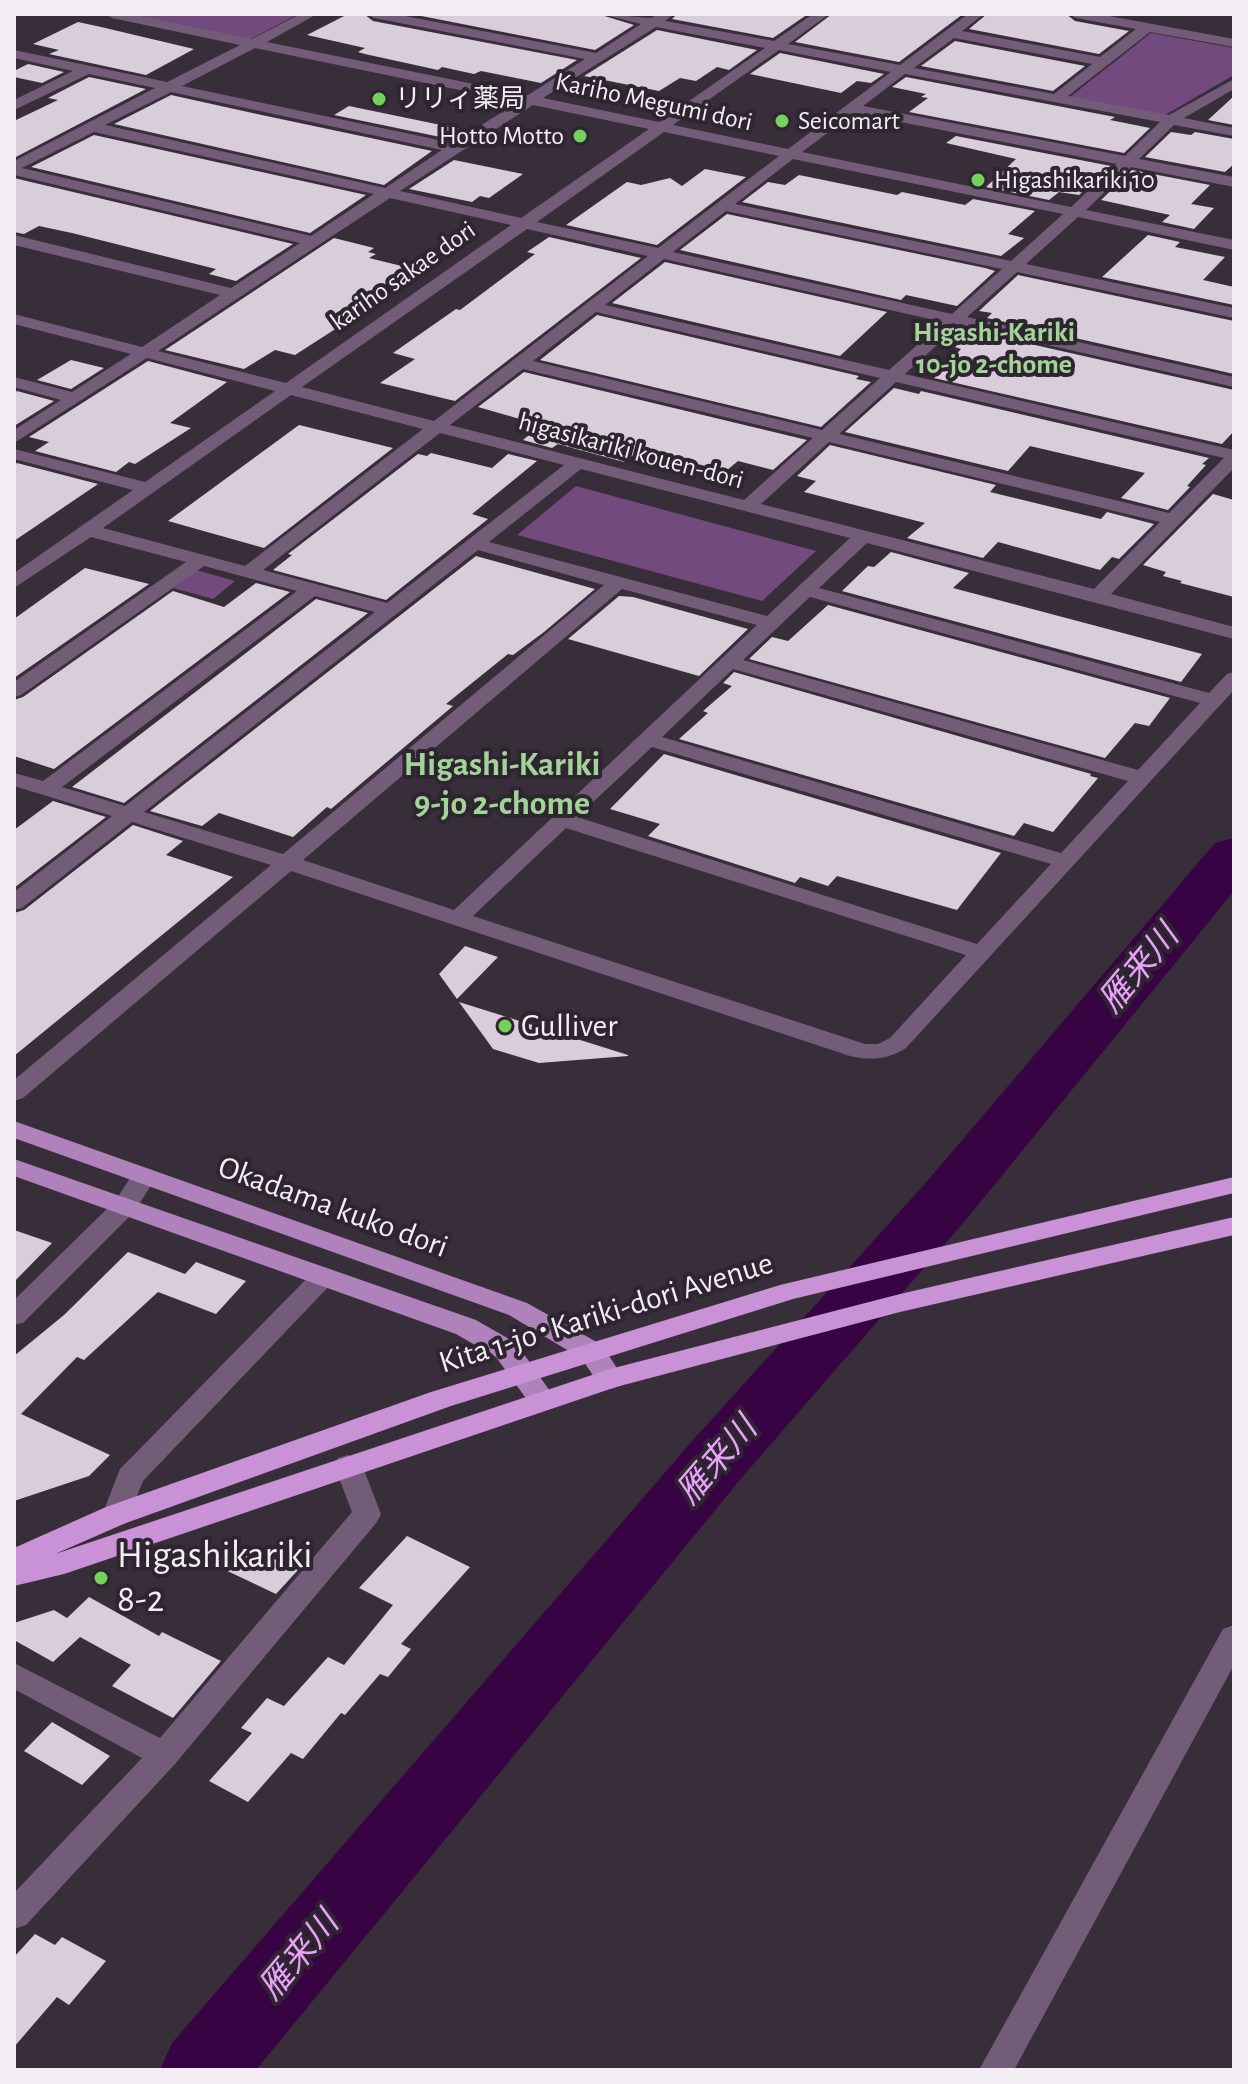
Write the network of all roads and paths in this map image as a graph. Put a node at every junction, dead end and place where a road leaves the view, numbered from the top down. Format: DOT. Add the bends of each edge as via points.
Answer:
graph roads {
  1 [pos="112,14"];
  2 [pos="310,14"];
  3 [pos="374,14"];
  4 [pos="608,14"];
  5 [pos="822,14"];
  6 [pos="977,14"];
  7 [pos="1076,14"];
  8 [pos="661,18"];
  9 [pos="1147,27"];
  10 [pos="950,33"];
  11 [pos="254,43"];
  12 [pos="1234,43"];
  13 [pos="775,46"];
  14 [pos="14,54"];
  15 [pos="599,58"];
  16 [pos="1103,62"];
  17 [pos="902,69"];
  18 [pos="86,70"];
  19 [pos="1232,85"];
  20 [pos="169,88"];
  21 [pos="1057,98"];
  22 [pos="531,101"];
  23 [pos="14,106"];
  24 [pos="852,108"];
  25 [pos="1171,120"];
  26 [pos="93,127"];
  27 [pos="657,127"];
  28 [pos="1234,132"];
  29 [pos="455,148"];
  30 [pos="790,154"];
  31 [pos="1128,162"];
  32 [pos="14,169"];
  33 [pos="1234,182"];
  34 [pos="389,194"];
  35 [pos="725,206"];
  36 [pos="1075,212"];
  37 [pos="524,223"];
  38 [pos="14,240"];
  39 [pos="312,241"];
  40 [pos="1234,245"];
  41 [pos="661,254"];
  42 [pos="1013,267"];
  43 [pos="235,294"];
  44 [pos="594,307"];
  45 [pos="1234,313"];
  46 [pos="14,319"];
  47 [pos="956,320"];
  48 [pos="145,353"];
  49 [pos="521,363"];
  50 [pos="894,376"];
  51 [pos="14,382"];
  52 [pos="1234,382"];
  53 [pos="286,389"];
  54 [pos="75,398"];
  55 [pos="437,427"];
  56 [pos="828,436"];
  57 [pos="14,438"];
  58 [pos="14,454"];
  59 [pos="1234,456"];
  60 [pos="578,463"];
  61 [pos="147,488"];
  62 [pos="746,508"];
  63 [pos="1171,519"];
  64 [pos="87,530"];
  65 [pos="862,537"];
  66 [pos="475,544"];
  67 [pos="199,561"];
  68 [pos="248,573"];
  69 [pos="14,582"];
  70 [pos="619,582"];
  71 [pos="311,590"];
  72 [pos="806,590"];
  73 [pos="1098,596"];
  74 [pos="388,609"];
  75 [pos="770,623"];
  76 [pos="1234,633"];
  77 [pos="729,662"];
  78 [pos="1234,678"];
  79 [pos="14,691"];
  80 [pos="1213,700"];
  81 [pos="647,739"];
  82 [pos="1142,778"];
  83 [pos="14,779"];
  84 [pos="46,789"];
  85 [pos="129,814"];
  86 [pos="561,819"];
  87 [pos="1064,861"];
  88 [pos="289,863"];
  89 [pos="14,903"];
  90 [pos="457,919"];
  91 [pos="982,953"];
  92 [pos="14,1093"];
  93 [pos="14,1129"];
  94 [pos="14,1167"];
  95 [pos="144,1176"];
  96 [pos="1234,1185"];
  97 [pos="125,1206"];
  98 [pos="1234,1226"];
  99 [pos="324,1276"];
  100 [pos="15,1315"];
  101 [pos="592,1352"];
  102 [pos="523,1374"];
  103 [pos="610,1379"];
  104 [pos="543,1401"];
  105 [pos="348,1465"];
  106 [pos="116,1515"];
  107 [pos="14,1560"];
  108 [pos="14,1575"];
  109 [pos="1234,1637"];
  110 [pos="14,1675"];
  111 [pos="164,1755"];
  112 [pos="14,1915"];
  113 [pos="996,2070"];
  1 -- 11 [label="street, Kariho Megumi dori"];
  2 -- 11 [label="street"];
  3 -- 15 [label="street"];
  4 -- 8 [label="street"];
  5 -- 13 [label="street, kariho sakae dori"];
  6 -- 10 [label="street"];
  7 -- 9 [label="street"];
  8 -- 13 [label="street"];
  8 -- 15 [label="street"];
  9 -- 12 [label="street"];
  9 -- 16 [label="street"];
  10 -- 16 [label="street"];
  10 -- 17 [label="street"];
  11 -- 20 [label="street"];
  11 -- 22 [label="street, Kariho Megumi dori"];
  13 -- 17 [label="street"];
  13 -- 27 [label="street, kariho sakae dori"];
  14 -- 18 [label="street"];
  15 -- 22 [label="street"];
  16 -- 21 [label="street"];
  17 -- 21 [label="street"];
  17 -- 24 [label="street"];
  18 -- 20 [label="street"];
  18 -- 23 [label="street"];
  19 -- 25 [label="street"];
  20 -- 26 [label="street"];
  20 -- 29 [label="street"];
  21 -- 25 [label="street"];
  22 -- 27 [label="street, Kariho Megumi dori"];
  22 -- 29 [label="street"];
  24 -- 30 [label="street"];
  24 -- 31 [label="street"];
  25 -- 28 [label="street"];
  25 -- 31 [label="street"];
  26 -- 32 [label="street"];
  26 -- 34 [label="street"];
  27 -- 30 [label="street, Kariho Megumi dori"];
  27 -- 37 [label="street, kariho sakae dori"];
  29 -- 34 [label="street"];
  30 -- 35 [label="street"];
  30 -- 36 [label="street, Kariho Megumi dori"];
  31 -- 33 [label="street"];
  31 -- 36 [label="street"];
  32 -- 39 [label="street"];
  34 -- 37 [label="street"];
  34 -- 39 [label="street"];
  35 -- 41 [label="street"];
  35 -- 42 [label="street"];
  36 -- 40 [label="street, Kariho Megumi dori"];
  36 -- 42 [label="street"];
  37 -- 41 [label="street"];
  37 -- 53 [label="street, kariho sakae dori"];
  38 -- 43 [label="street"];
  39 -- 43 [label="street"];
  41 -- 44 [label="street"];
  41 -- 47 [label="street"];
  42 -- 45 [label="street"];
  42 -- 47 [label="street"];
  43 -- 48 [label="street"];
  44 -- 49 [label="street"];
  44 -- 50 [label="street"];
  46 -- 48 [label="street, higasikariki kouen-dori"];
  47 -- 50 [label="street"];
  47 -- 52 [label="street"];
  48 -- 53 [label="street, higasikariki kouen-dori"];
  48 -- 54 [label="street"];
  49 -- 55 [label="street"];
  49 -- 56 [label="street"];
  50 -- 56 [label="street"];
  50 -- 59 [label="street"];
  51 -- 54 [label="street"];
  53 -- 55 [label="street, higasikariki kouen-dori"];
  53 -- 61 [label="street, kariho sakae dori"];
  54 -- 57 [label="street"];
  55 -- 60 [label="street, higasikariki kouen-dori"];
  55 -- 68 [label="street"];
  56 -- 62 [label="street"];
  56 -- 63 [label="street"];
  58 -- 61 [label="street"];
  59 -- 63 [label="street"];
  60 -- 62 [label="street, higasikariki kouen-dori"];
  60 -- 66 [label="street"];
  61 -- 64 [label="street, kariho sakae dori"];
  62 -- 65 [label="street, higasikariki kouen-dori"];
  63 -- 73 [label="street"];
  64 -- 67 [label="street"];
  64 -- 69 [label="street, kariho sakae dori"];
  65 -- 72 [label="street"];
  65 -- 73 [label="street, higasikariki kouen-dori"];
  66 -- 70 [label="street"];
  66 -- 74 [label="street"];
  67 -- 68 [label="street"];
  67 -- 79 [label="street"];
  68 -- 71 [label="street"];
  70 -- 75 [label="street"];
  70 -- 88 [label="street"];
  71 -- 74 [label="street"];
  71 -- 84 [label="street"];
  72 -- 75 [label="street"];
  72 -- 80 [label="street"];
  73 -- 76 [label="street, higasikariki kouen-dori"];
  74 -- 85 [label="street"];
  75 -- 77 [label="street"];
  77 -- 81 [label="street"];
  77 -- 82 [label="street"];
  78 -- 80 [label="street"];
  80 -- 82 [label="street"];
  81 -- 86 [label="street"];
  81 -- 87 [label="street"];
  82 -- 87 [label="street"];
  83 -- 84 [label="street"];
  84 -- 85 [label="street"];
  85 -- 88 [label="street"];
  85 -- 89 [label="street"];
  86 -- 90 [label="street"];
  86 -- 91 [label="street"];
  87 -- 91 [label="street"];
  88 -- 90 [label="street"];
  88 -- 92 [label="street"];
  90 -- 91 [label="street" via="875,1053 898,1043"];
  93 -- 95 [label="main road, Okadama kuko dori"];
  94 -- 97 [label="main road"];
  95 -- 97 [label="street"];
  95 -- 101 [label="main road, Okadama kuko dori" via="518,1309"];
  96 -- 101 [label="highway, Kita 1-jo･Kariki-dori Avenue" via="789,1291"];
  97 -- 99 [label="main road"];
  97 -- 100 [label="street"];
  98 -- 103 [label="highway, Kita 1-jo･Kariki-dori Avenue" via="900,1303"];
  99 -- 102 [label="main road" via="466,1327 506,1350"];
  99 -- 106 [label="street" via="130,1476"];
  101 -- 102 [label="highway, Kita 1-jo･Kariki-dori Avenue"];
  101 -- 103 [label="main road, Okadama kuko dori"];
  102 -- 104 [label="main road"];
  102 -- 106 [label="highway, Kita 1-jo･Kariki-dori Avenue"];
  103 -- 104 [label="highway, Kita 1-jo･Kariki-dori Avenue"];
  104 -- 105 [label="highway, Kita 1-jo･Kariki-dori Avenue"];
  105 -- 108 [label="highway, Kita 1-jo･Kariki-dori Avenue"];
  105 -- 111 [label="street" via="367,1514"];
  106 -- 107 [label="highway, Kita 1-jo･Kariki-dori Avenue"];
  109 -- 113 [label="street"];
  110 -- 111 [label="street"];
  111 -- 112 [label="street"];
}
